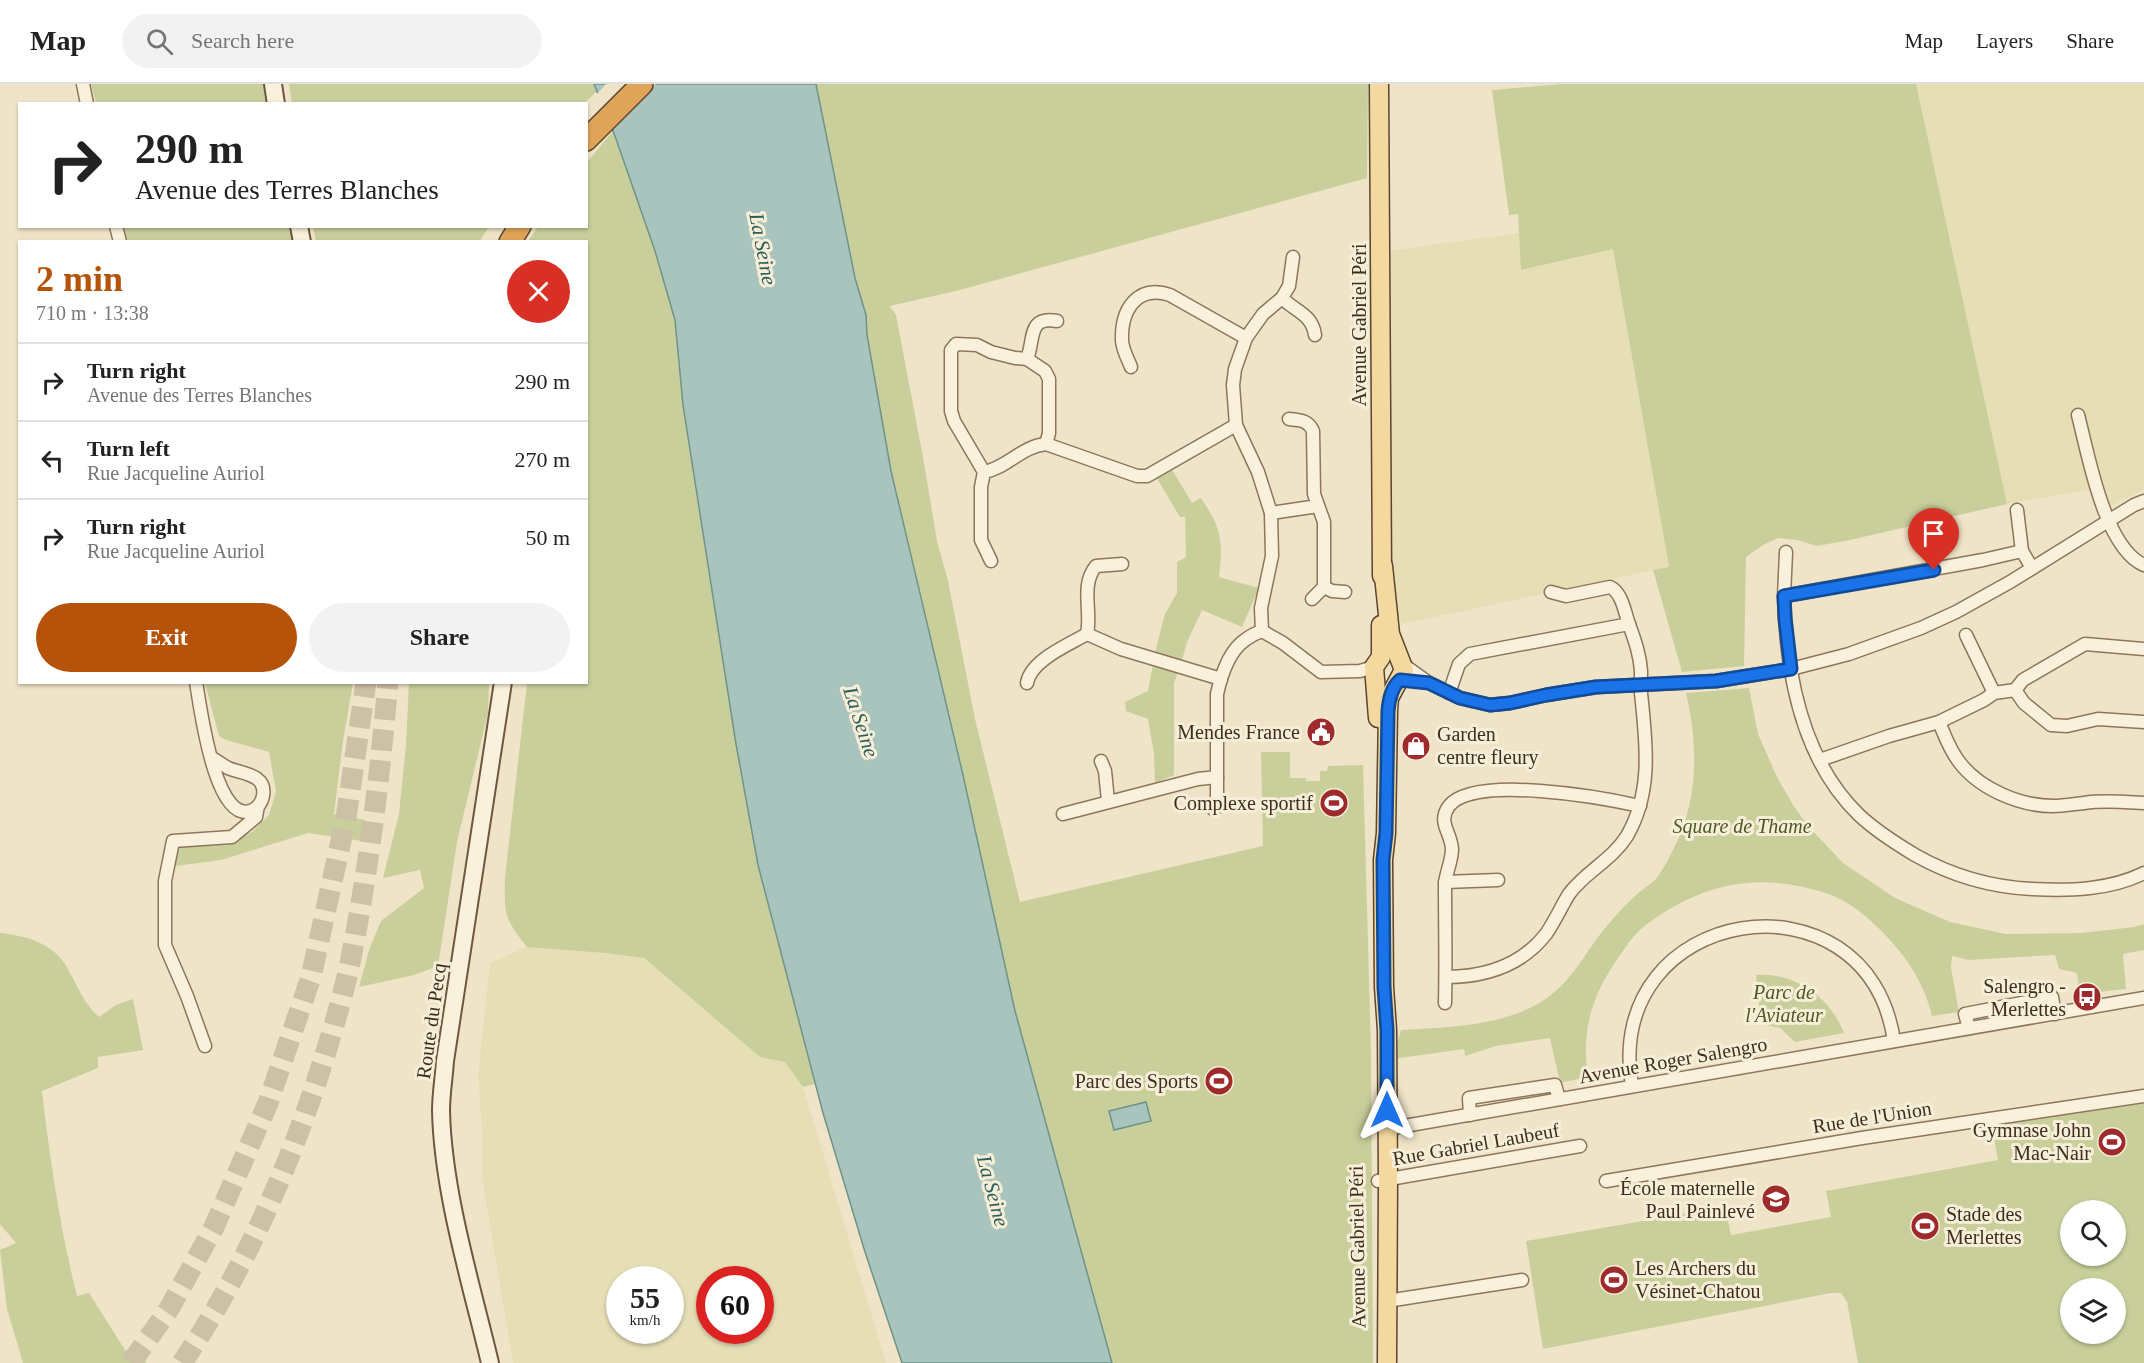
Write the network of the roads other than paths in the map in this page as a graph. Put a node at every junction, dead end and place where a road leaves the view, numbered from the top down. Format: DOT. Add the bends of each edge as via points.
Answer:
graph roads {
  1 [pos="83,84"];
  2 [pos="273,84"];
  3 [pos="621,84"];
  4 [pos="642,84"];
  5 [pos="1379,84"];
  6 [pos="87,102"];
  7 [pos="276,102"];
  8 [pos="588,116"];
  9 [pos="588,138"];
  10 [pos="1293,257"];
  11 [pos="1282,298"];
  12 [pos="1056,321"];
  13 [pos="1315,335"];
  14 [pos="1246,338"];
  15 [pos="1028,359"];
  16 [pos="1131,367"];
  17 [pos="2078,415"];
  18 [pos="1289,418"];
  19 [pos="1236,425"];
  20 [pos="1046,444"];
  21 [pos="984,472"];
  22 [pos="2144,501"];
  23 [pos="1318,506"];
  24 [pos="2017,510"];
  25 [pos="1271,513"];
  26 [pos="2109,520"];
  27 [pos="2022,551"];
  28 [pos="1786,552"];
  29 [pos="991,561"];
  30 [pos="1122,564"];
  31 [pos="2144,564"];
  32 [pos="2032,568"];
  33 [pos="1324,587"];
  34 [pos="1345,592"];
  35 [pos="1551,592"];
  36 [pos="1784,596"];
  37 [pos="1312,599"];
  38 [pos="1629,624"];
  39 [pos="1262,631"];
  40 [pos="1087,634"];
  41 [pos="1966,635"];
  42 [pos="2144,649"];
  43 [pos="1390,669"];
  44 [pos="1791,669"];
  45 [pos="1221,679"];
  46 [pos="1027,682"];
  47 [pos="196,684"];
  48 [pos="503,684"];
  49 [pos="1640,684"];
  50 [pos="1450,690"];
  51 [pos="2016,690"];
  52 [pos="1994,693"];
  53 [pos="1939,722"];
  54 [pos="2144,722"];
  55 [pos="212,758"];
  56 [pos="1820,760"];
  57 [pos="1101,761"];
  58 [pos="1217,777"];
  59 [pos="1108,801"];
  60 [pos="2144,803"];
  61 [pos="229,804"];
  62 [pos="258,806"];
  63 [pos="1640,807"];
  64 [pos="1215,810"];
  65 [pos="1063,814"];
  66 [pos="232,837"];
  67 [pos="2144,873"];
  68 [pos="1498,880"];
  69 [pos="1445,882"];
  70 [pos="1446,977"];
  71 [pos="1384,987"];
  72 [pos="2144,998"];
  73 [pos="1445,1003"];
  74 [pos="1894,1041"];
  75 [pos="205,1046"];
  76 [pos="1632,1086"];
  77 [pos="2144,1096"];
  78 [pos="1558,1099"];
  79 [pos="1470,1115"];
  80 [pos="1382,1129"];
  81 [pos="1581,1146"];
  82 [pos="1385,1179"];
  83 [pos="1606,1181"];
  84 [pos="1522,1280"];
  85 [pos="1387,1300"];
  86 [pos="490,1363"];
  87 [pos="1381,1363"];
  88 [pos="1387,1363"];
  1 -- 6 [label="street"];
  2 -- 7 [label="main road"];
  3 -- 8 [label="highway"];
  4 -- 9 [label="highway"];
  5 -- 43 [label="main road, Avenue Gabriel Péri" via="1383,566"];
  10 -- 11 [label="street" via="1289,286"];
  11 -- 13 [label="street" via="1308,317"];
  11 -- 14 [label="street" via="1263,314"];
  12 -- 15 [label="street" via="1038,322"];
  14 -- 16 [label="street" via="1170,295 1148,294 1131,302 1127,310 1122,341"];
  14 -- 19 [label="street" via="1233,386"];
  15 -- 20 [label="street" via="1045,371 1049,379"];
  15 -- 21 [label="street" via="991,352 977,345 956,345 951,350 951,411"];
  17 -- 26 [label="street" via="2099,500"];
  18 -- 23 [label="street" via="1304,420 1313,431 1314,494"];
  19 -- 20 [label="street" via="1147,476 1137,476"];
  19 -- 25 [label="street" via="1258,472"];
  20 -- 21 [label="street" via="1034,445 993,471"];
  21 -- 29 [label="street" via="981,540"];
  22 -- 26 [label="street"];
  23 -- 25 [label="street"];
  23 -- 33 [label="street" via="1324,522"];
  24 -- 27 [label="street"];
  25 -- 39 [label="street" via="1272,556 1261,608"];
  26 -- 31 [label="street" via="2129,554"];
  26 -- 32 [label="street"];
  27 -- 32 [label="street"];
  27 -- 36 [label="street"];
  28 -- 36 [label="street"];
  30 -- 40 [label="street" via="1096,566 1091,573"];
  32 -- 44 [label="street" via="1983,598 1921,628 1849,654"];
  33 -- 34 [label="street"];
  33 -- 37 [label="street"];
  35 -- 38 [label="street" via="1566,596 1615,589"];
  36 -- 44 [label="street"];
  38 -- 49 [label="street" via="1638,651"];
  38 -- 50 [label="street" via="1470,654 1459,664"];
  39 -- 43 [label="street" via="1322,672"];
  39 -- 45 [label="street" via="1243,640"];
  40 -- 45 [label="street" via="1122,649"];
  40 -- 46 [label="street" via="1040,662"];
  41 -- 52 [label="street"];
  42 -- 51 [label="street" via="2085,644 2024,680"];
  43 -- 50 [label="street"];
  43 -- 71 [label="main road, Avenue Gabriel Péri" via="1383,860"];
  44 -- 49 [label="street" via="1716,681"];
  44 -- 56 [label="street" via="1799,711"];
  45 -- 58 [label="street" via="1217,694"];
  47 -- 55 [label="street"];
  48 -- 86 [label="main road, Route du Pecq" via="441,1109 455,1212"];
  49 -- 50 [label="street" via="1596,687 1490,705 1467,700"];
  49 -- 63 [label="street" via="1647,768"];
  51 -- 52 [label="street"];
  51 -- 54 [label="street" via="2024,703 2051,725 2067,726 2098,719"];
  52 -- 53 [label="street"];
  53 -- 56 [label="street"];
  53 -- 60 [label="street" via="1960,763 2007,796 2050,806"];
  55 -- 61 [label="street"];
  55 -- 62 [label="street" via="257,778 264,789"];
  56 -- 67 [label="street" via="1846,800 1874,829 1959,876 2005,887 2050,890 2095,887"];
  57 -- 59 [label="street"];
  58 -- 59 [label="street"];
  58 -- 64 [label="street"];
  59 -- 65 [label="street"];
  61 -- 62 [label="street" via="243,812"];
  61 -- 66 [label="street" via="235,822"];
  62 -- 66 [label="street" via="256,817"];
  63 -- 69 [label="street" via="1548,791 1462,796 1449,806 1443,819 1452,849"];
  63 -- 70 [label="street" via="1626,837 1570,893 1536,945 1496,970 1469,977"];
  66 -- 75 [label="street" via="172,841 165,881 165,945"];
  68 -- 69 [label="street"];
  69 -- 70 [label="street"];
  70 -- 73 [label="street"];
  71 -- 80 [label="main road, Avenue Gabriel Péri" via="1387,1030"];
  71 -- 80 [label="main road, Avenue Gabriel Péri" via="1378,1030"];
  72 -- 74 [label="street, Avenue Roger Salengro" via="2055,1014 2052,997 1965,1014 1969,1028"];
  74 -- 76 [label="street, Avenue Roger Salengro"];
  74 -- 76 [label="street" via="1874,987 1845,955 1799,931 1743,927 1713,935 1689,948 1669,964 1649,989 1631,1038"];
  76 -- 78 [label="street, Avenue Roger Salengro"];
  77 -- 83 [label="street, Rue de l'Union"];
  78 -- 79 [label="street, Avenue Roger Salengro"];
  78 -- 79 [label="street" via="1555,1085 1469,1098"];
  79 -- 80 [label="street, Avenue Roger Salengro"];
  80 -- 82 [label="main road, Avenue Gabriel Péri"];
  81 -- 82 [label="street, Rue Gabriel Laubeuf"];
  82 -- 85 [label="main road, Avenue Gabriel Péri"];
  82 -- 87 [label="main road, Avenue Gabriel Péri"];
  84 -- 85 [label="street"];
  85 -- 88 [label="main road, Avenue Gabriel Péri"];
}
